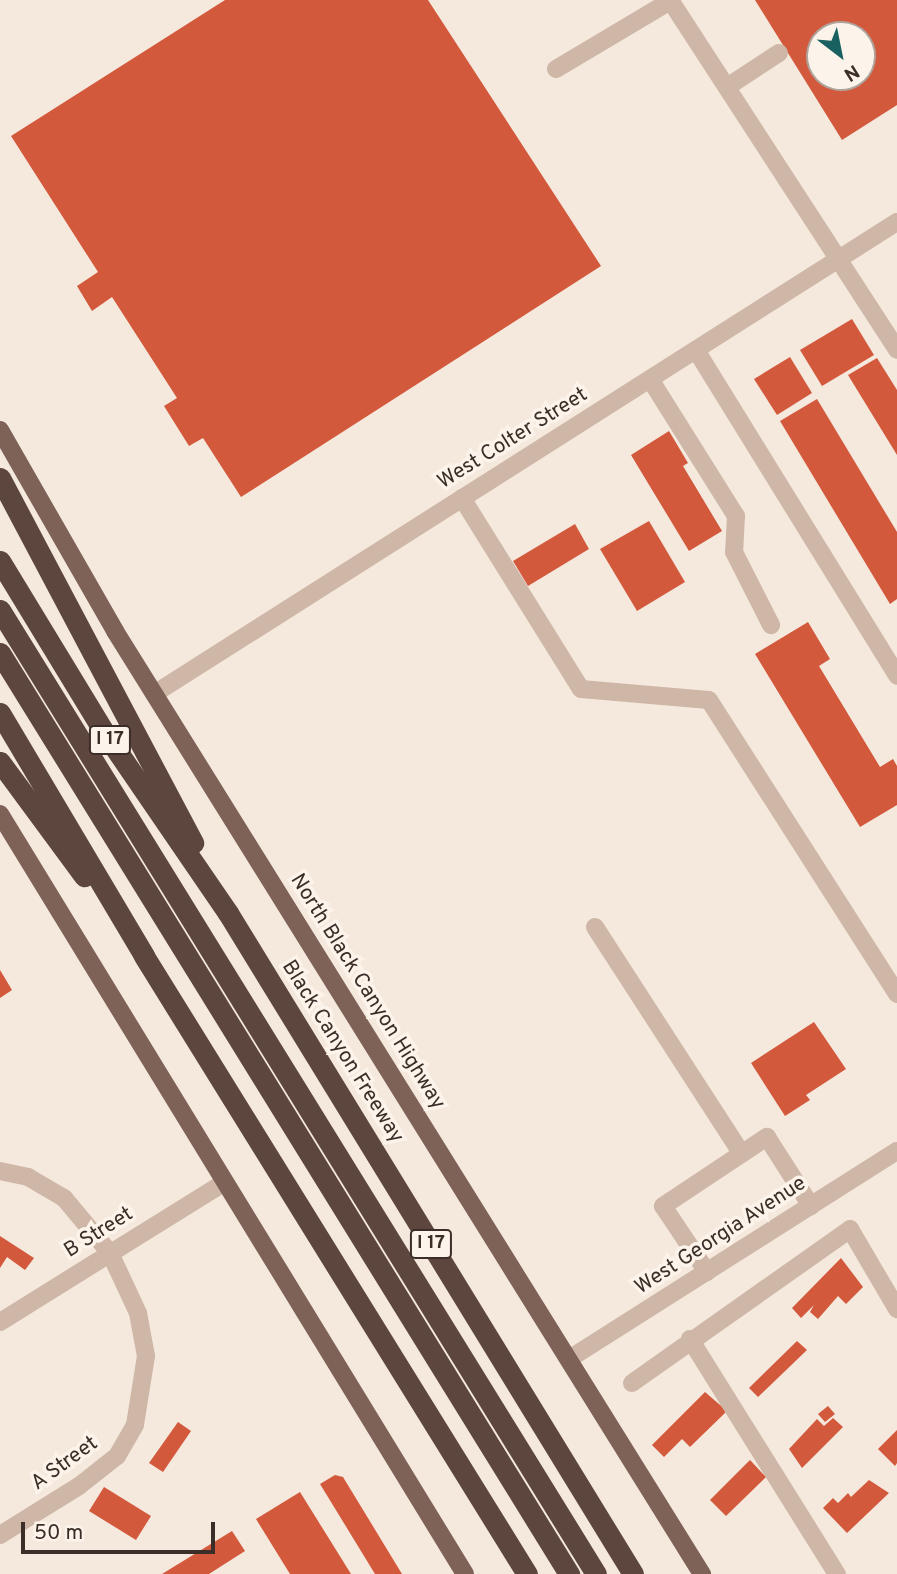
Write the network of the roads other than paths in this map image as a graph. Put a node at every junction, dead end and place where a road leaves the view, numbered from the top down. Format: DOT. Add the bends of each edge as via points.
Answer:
graph roads {
  1 [pos="670,0"];
  2 [pos="779,53"];
  3 [pos="556,69"];
  4 [pos="727,87"];
  5 [pos="897,222"];
  6 [pos="837,261"];
  7 [pos="696,350"];
  8 [pos="897,350"];
  9 [pos="650,379"];
  10 [pos="0,430"];
  11 [pos="0,478"];
  12 [pos="462,498"];
  13 [pos="0,561"];
  14 [pos="0,610"];
  15 [pos="771,625"];
  16 [pos="0,653"];
  17 [pos="897,677"];
  18 [pos="154,694"];
  19 [pos="0,713"];
  20 [pos="0,762"];
  21 [pos="0,814"];
  22 [pos="228,913"];
  23 [pos="595,927"];
  24 [pos="144,956"];
  25 [pos="897,994"];
  26 [pos="897,1151"];
  27 [pos="742,1154"];
  28 [pos="0,1171"];
  29 [pos="223,1183"];
  30 [pos="811,1206"];
  31 [pos="110,1253"];
  32 [pos="707,1272"];
  33 [pos="897,1309"];
  34 [pos="0,1322"];
  35 [pos="690,1339"];
  36 [pos="569,1360"];
  37 [pos="632,1383"];
  38 [pos="0,1535"];
  39 [pos="465,1574"];
  40 [pos="527,1574"];
  41 [pos="569,1574"];
  42 [pos="596,1574"];
  43 [pos="633,1574"];
  44 [pos="702,1574"];
  45 [pos="836,1574"];
  1 -- 3 [label="street"];
  1 -- 4 [label="street"];
  2 -- 4 [label="street"];
  4 -- 6 [label="street"];
  5 -- 6 [label="street, West Colter Street"];
  6 -- 7 [label="street, West Colter Street"];
  6 -- 8 [label="street"];
  7 -- 9 [label="street, West Colter Street"];
  7 -- 17 [label="street"];
  9 -- 12 [label="street, West Colter Street"];
  9 -- 15 [label="street" via="736,516 734,552"];
  10 -- 18 [label="main road, North Black Canyon Highway"];
  11 -- 22 [label="highway" via="129,714"];
  12 -- 18 [label="street, West Colter Street"];
  12 -- 25 [label="street" via="581,689 709,700"];
  13 -- 22 [label="highway, Black Canyon Freeway / I 17" via="102,729"];
  14 -- 42 [label="highway"];
  16 -- 41 [label="highway"];
  18 -- 36 [label="main road, North Black Canyon Highway"];
  19 -- 24 [label="highway"];
  20 -- 24 [label="highway"];
  21 -- 29 [label="main road"];
  22 -- 43 [label="highway, Black Canyon Freeway / I 17"];
  23 -- 27 [label="street"];
  24 -- 40 [label="highway"];
  26 -- 30 [label="street, West Georgia Avenue"];
  27 -- 30 [label="street" via="767,1137"];
  27 -- 32 [label="street" via="663,1206"];
  28 -- 31 [label="street, A Street" via="28,1177 64,1198"];
  29 -- 31 [label="street, B Street"];
  29 -- 39 [label="main road"];
  30 -- 32 [label="street, West Georgia Avenue"];
  31 -- 34 [label="street, B Street"];
  31 -- 38 [label="street, A Street" via="138,1313 146,1356 135,1425 117,1456 79,1486"];
  32 -- 36 [label="street, West Georgia Avenue"];
  33 -- 35 [label="street" via="850,1229"];
  35 -- 37 [label="street"];
  35 -- 45 [label="street"];
  36 -- 44 [label="main road, North Black Canyon Highway"];
}
